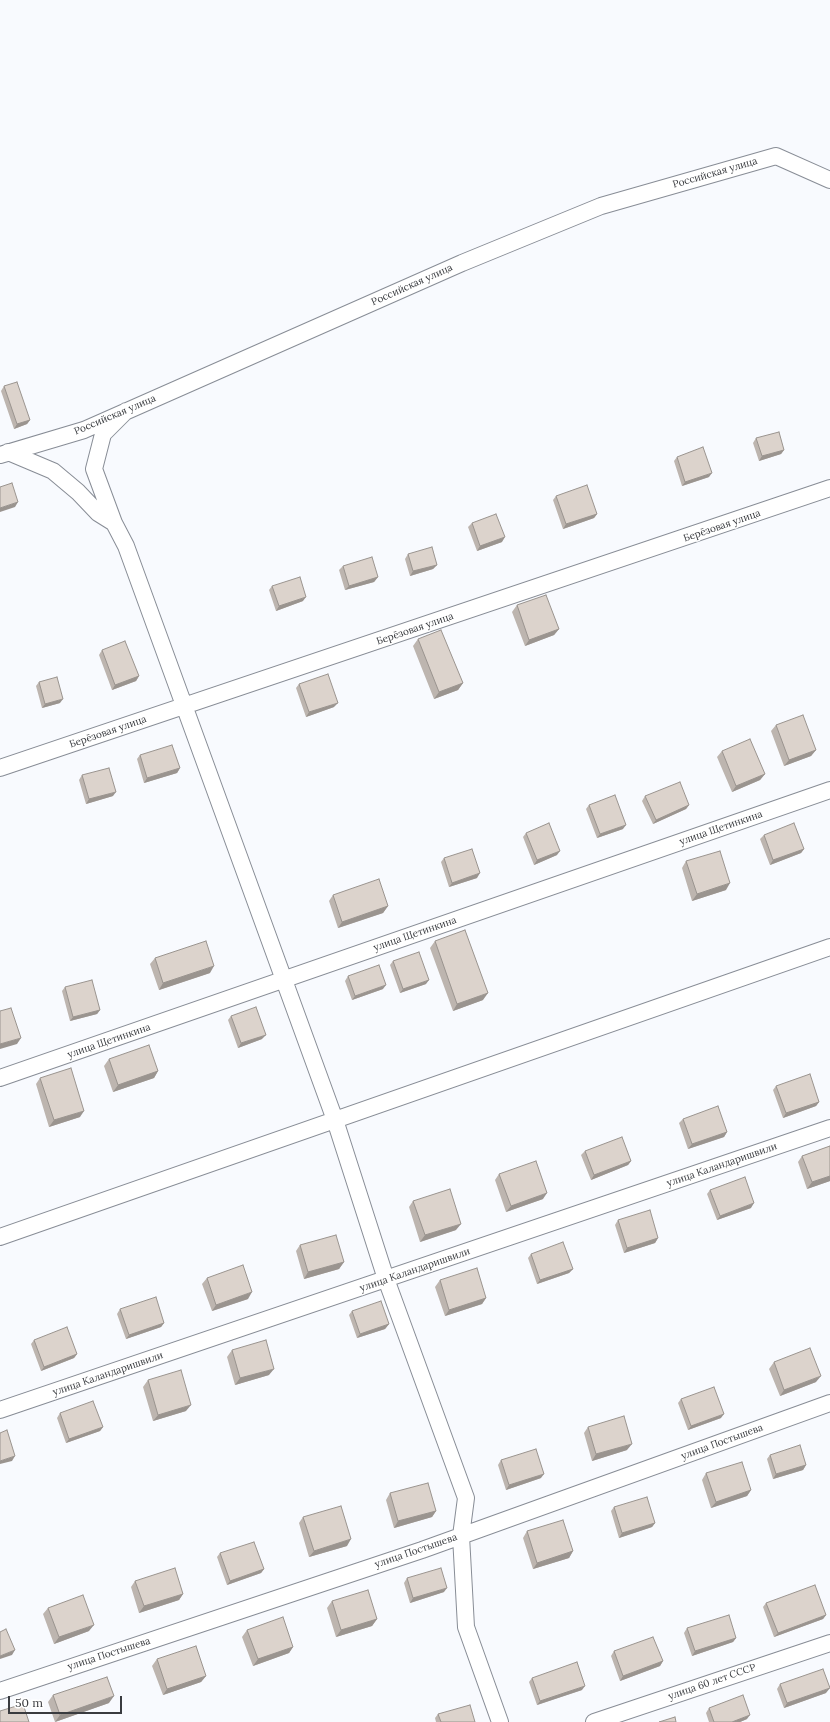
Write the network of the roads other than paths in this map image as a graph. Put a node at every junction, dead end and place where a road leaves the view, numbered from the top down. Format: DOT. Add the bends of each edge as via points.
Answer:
graph roads {
  1 [pos="830,180"];
  2 [pos="126,411"];
  3 [pos="4,453"];
  4 [pos="830,488"];
  5 [pos="114,523"];
  6 [pos="185,706"];
  7 [pos="0,768"];
  8 [pos="830,790"];
  9 [pos="830,947"];
  10 [pos="283,980"];
  11 [pos="0,1078"];
  12 [pos="335,1120"];
  13 [pos="830,1128"];
  14 [pos="0,1237"];
  15 [pos="386,1279"];
  16 [pos="830,1403"];
  17 [pos="0,1410"];
  18 [pos="461,1536"];
  19 [pos="830,1643"];
  20 [pos="0,1691"];
  21 [pos="500,1722"];
  22 [pos="594,1722"];
  1 -- 2 [label="street, Российская улица" via="776,156 601,206 462,263"];
  2 -- 3 [label="street, Российская улица" via="84,430"];
  2 -- 5 [label="street" via="103,434 94,469"];
  3 -- 5 [label="street" via="53,471 98,513"];
  4 -- 6 [label="street, Берёзовая улица"];
  5 -- 6 [label="street" via="126,546"];
  6 -- 7 [label="street, Берёзовая улица"];
  6 -- 10 [label="street"];
  8 -- 10 [label="street, улица Щетинкина"];
  9 -- 12 [label="street"];
  10 -- 11 [label="street, улица Щетинкина"];
  10 -- 12 [label="street"];
  12 -- 14 [label="street"];
  12 -- 15 [label="street"];
  13 -- 15 [label="street, улица Каландаришвили"];
  15 -- 17 [label="street, улица Каландаришвили"];
  15 -- 18 [label="street" via="466,1498"];
  16 -- 18 [label="street, улица Постышева"];
  18 -- 20 [label="street, улица Постышева"];
  18 -- 21 [label="street" via="466,1627"];
  19 -- 22 [label="street, улица 60 лет СССР"];
}
